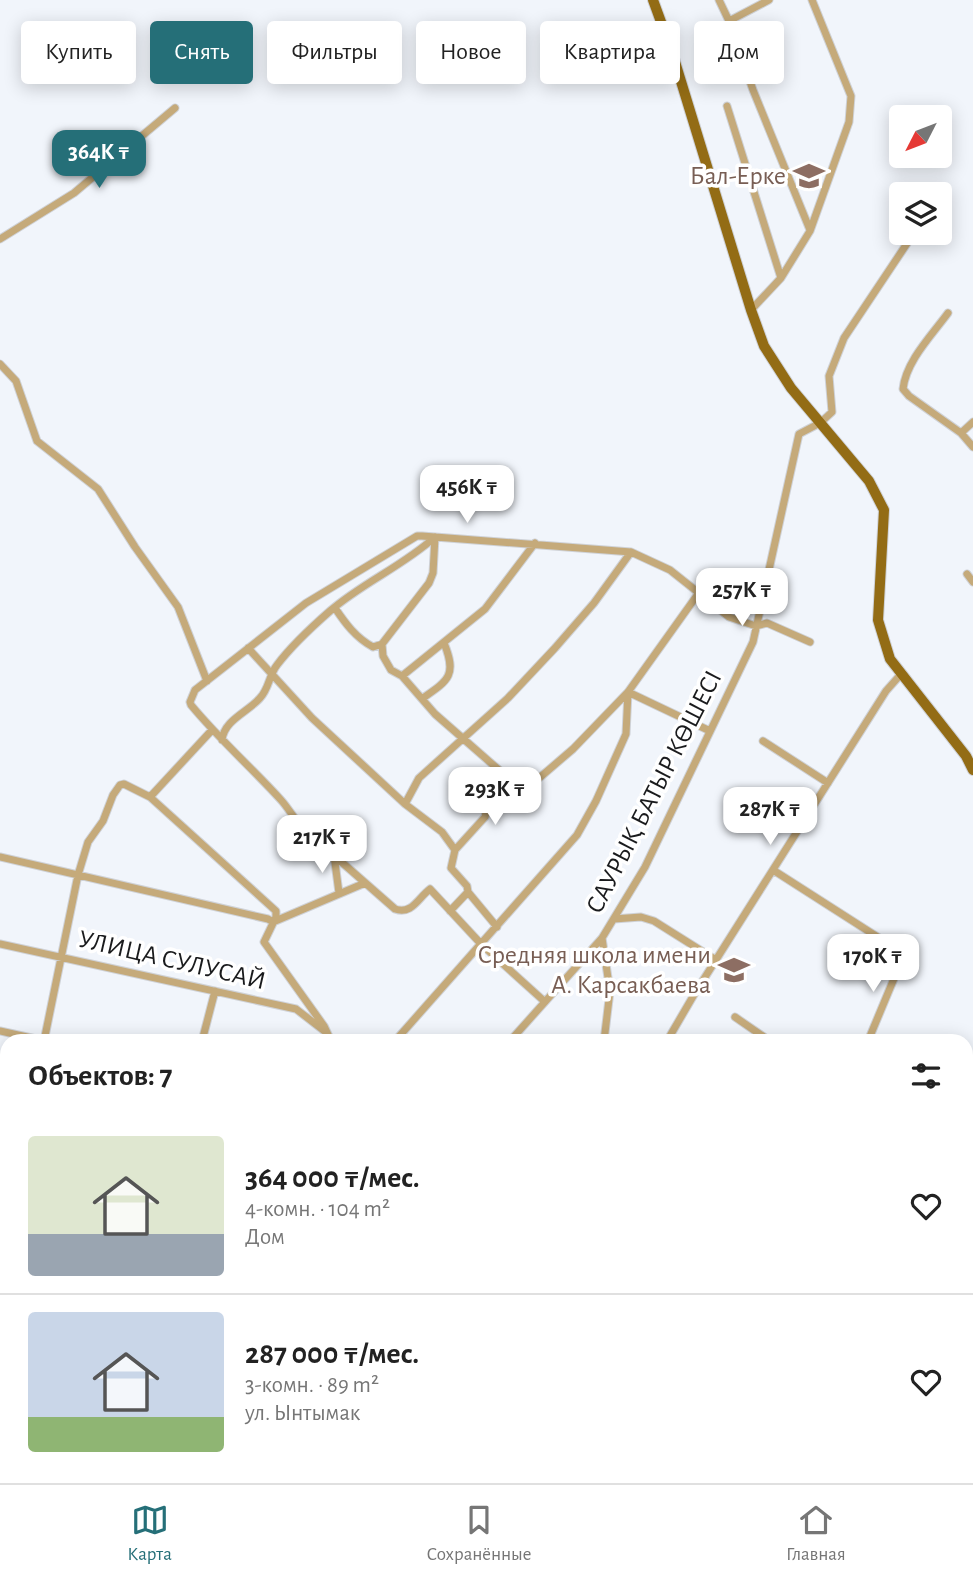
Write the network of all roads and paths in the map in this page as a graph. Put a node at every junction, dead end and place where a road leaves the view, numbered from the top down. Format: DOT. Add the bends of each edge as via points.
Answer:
graph roads {
  1 [pos="653,0"];
  2 [pos="719,0"];
  3 [pos="769,0"];
  4 [pos="813,0"];
  5 [pos="729,21"];
  6 [pos="731,21"];
  7 [pos="750,84"];
  8 [pos="727,106"];
  9 [pos="174,108"];
  10 [pos="810,231"];
  11 [pos="0,239"];
  12 [pos="906,245"];
  13 [pos="781,278"];
  14 [pos="751,310"];
  15 [pos="948,313"];
  16 [pos="0,364"];
  17 [pos="973,422"];
  18 [pos="820,423"];
  19 [pos="961,433"];
  20 [pos="973,447"];
  21 [pos="435,537"];
  22 [pos="535,543"];
  23 [pos="631,552"];
  24 [pos="967,574"];
  25 [pos="973,582"];
  26 [pos="698,594"];
  27 [pos="335,608"];
  28 [pos="756,626"];
  29 [pos="810,642"];
  30 [pos="444,643"];
  31 [pos="382,644"];
  32 [pos="248,648"];
  33 [pos="273,673"];
  34 [pos="902,673"];
  35 [pos="402,676"];
  36 [pos="207,681"];
  37 [pos="628,692"];
  38 [pos="423,698"];
  39 [pos="212,730"];
  40 [pos="710,731"];
  41 [pos="464,737"];
  42 [pos="222,740"];
  43 [pos="763,741"];
  44 [pos="973,770"];
  45 [pos="509,782"];
  46 [pos="828,783"];
  47 [pos="150,797"];
  48 [pos="405,804"];
  49 [pos="455,850"];
  50 [pos="334,854"];
  51 [pos="0,857"];
  52 [pos="773,870"];
  53 [pos="78,874"];
  54 [pos="365,883"];
  55 [pos="468,892"];
  56 [pos="339,893"];
  57 [pos="450,911"];
  58 [pos="614,919"];
  59 [pos="273,922"];
  60 [pos="496,927"];
  61 [pos="602,938"];
  62 [pos="0,944"];
  63 [pos="482,945"];
  64 [pos="60,956"];
  65 [pos="716,960"];
  66 [pos="215,991"];
  67 [pos="544,1001"];
  68 [pos="735,1017"];
  69 [pos="45,1034"];
  70 [pos="204,1034"];
  71 [pos="325,1034"];
  72 [pos="327,1034"];
  73 [pos="401,1034"];
  74 [pos="516,1034"];
  75 [pos="605,1034"];
  76 [pos="671,1034"];
  77 [pos="757,1034"];
  78 [pos="871,1034"];
  1 -- 14 [label="main road"];
  2 -- 5 [label="street"];
  3 -- 6 [label="street"];
  4 -- 10 [label="street" via="852,108"];
  7 -- 10 [label="street"];
  8 -- 13 [label="street"];
  9 -- 11 [label="street" via="74,192"];
  10 -- 13 [label="street"];
  12 -- 18 [label="street, САУРЫҚ БАТЫР КӨШЕСІ" via="844,338 829,376 832,412"];
  13 -- 14 [label="street"];
  14 -- 18 [label="main road" via="764,346"];
  15 -- 19 [label="street" via="904,378 903,389"];
  16 -- 36 [label="street" via="16,382 37,441 98,489 178,607"];
  17 -- 19 [label="street"];
  18 -- 28 [label="street, САУРЫҚ БАТЫР КӨШЕСІ" via="799,434"];
  18 -- 34 [label="main road" via="869,481 884,510 878,620 890,659"];
  19 -- 20 [label="street"];
  21 -- 22 [label="street"];
  21 -- 27 [label="street"];
  21 -- 31 [label="street" via="429,583"];
  21 -- 32 [label="street" via="417,536 306,603"];
  22 -- 23 [label="street"];
  22 -- 30 [label="street" via="485,609"];
  23 -- 26 [label="street" via="670,570"];
  23 -- 41 [label="street" via="555,648"];
  24 -- 25 [label="street"];
  26 -- 28 [label="street" via="729,617"];
  26 -- 37 [label="street"];
  27 -- 31 [label="street" via="363,642 373,647"];
  27 -- 33 [label="street"];
  28 -- 29 [label="street" via="767,623"];
  28 -- 40 [label="street, САУРЫҚ БАТЫР КӨШЕСІ" via="753,642"];
  30 -- 35 [label="street"];
  30 -- 38 [label="street" via="452,668 449,678"];
  31 -- 35 [label="street" via="391,670"];
  32 -- 33 [label="street"];
  32 -- 36 [label="street"];
  33 -- 42 [label="street" via="264,694 228,724"];
  33 -- 48 [label="street" via="312,718"];
  34 -- 44 [label="main road"];
  34 -- 46 [label="street"];
  35 -- 38 [label="street"];
  36 -- 39 [label="street" via="195,690 190,702"];
  37 -- 40 [label="street"];
  37 -- 45 [label="street" via="524,791"];
  37 -- 60 [label="street" via="626,734 596,802 577,835"];
  38 -- 41 [label="street" via="435,715"];
  39 -- 42 [label="street"];
  39 -- 47 [label="street"];
  40 -- 58 [label="street, САУРЫҚ БАТЫР КӨШЕСІ" via="645,867"];
  41 -- 45 [label="street"];
  41 -- 48 [label="street" via="419,778"];
  42 -- 50 [label="street" via="282,801 298,824"];
  43 -- 46 [label="street"];
  45 -- 49 [label="street"];
  46 -- 52 [label="street"];
  47 -- 53 [label="street" via="120,785 88,842"];
  47 -- 59 [label="street" via="266,899 276,911"];
  48 -- 49 [label="street" via="442,832"];
  49 -- 55 [label="street" via="451,868"];
  50 -- 54 [label="street"];
  50 -- 56 [label="street"];
  51 -- 53 [label="street"];
  52 -- 65 [label="street"];
  52 -- 78 [label="street" via="901,952 903,957"];
  53 -- 59 [label="street"];
  53 -- 64 [label="street"];
  54 -- 56 [label="street"];
  54 -- 57 [label="street" via="403,912 430,889"];
  55 -- 57 [label="street"];
  55 -- 60 [label="street"];
  56 -- 59 [label="street"];
  57 -- 63 [label="street"];
  58 -- 61 [label="street, САУРЫҚ БАТЫР КӨШЕСІ"];
  58 -- 65 [label="street" via="654,921"];
  59 -- 72 [label="street" via="264,942"];
  60 -- 63 [label="street"];
  61 -- 67 [label="street"];
  61 -- 75 [label="street, САУРЫҚ БАТЫР КӨШЕСІ" via="610,998"];
  62 -- 64 [label="street, УЛИЦА СУЛУСАЙ"];
  63 -- 67 [label="street"];
  63 -- 73 [label="street"];
  64 -- 66 [label="street, УЛИЦА СУЛУСАЙ"];
  64 -- 69 [label="street"];
  65 -- 76 [label="street"];
  66 -- 70 [label="street"];
  66 -- 71 [label="street, УЛИЦА СУЛУСАЙ" via="296,1009"];
  67 -- 74 [label="street"];
  68 -- 77 [label="street"];
}
